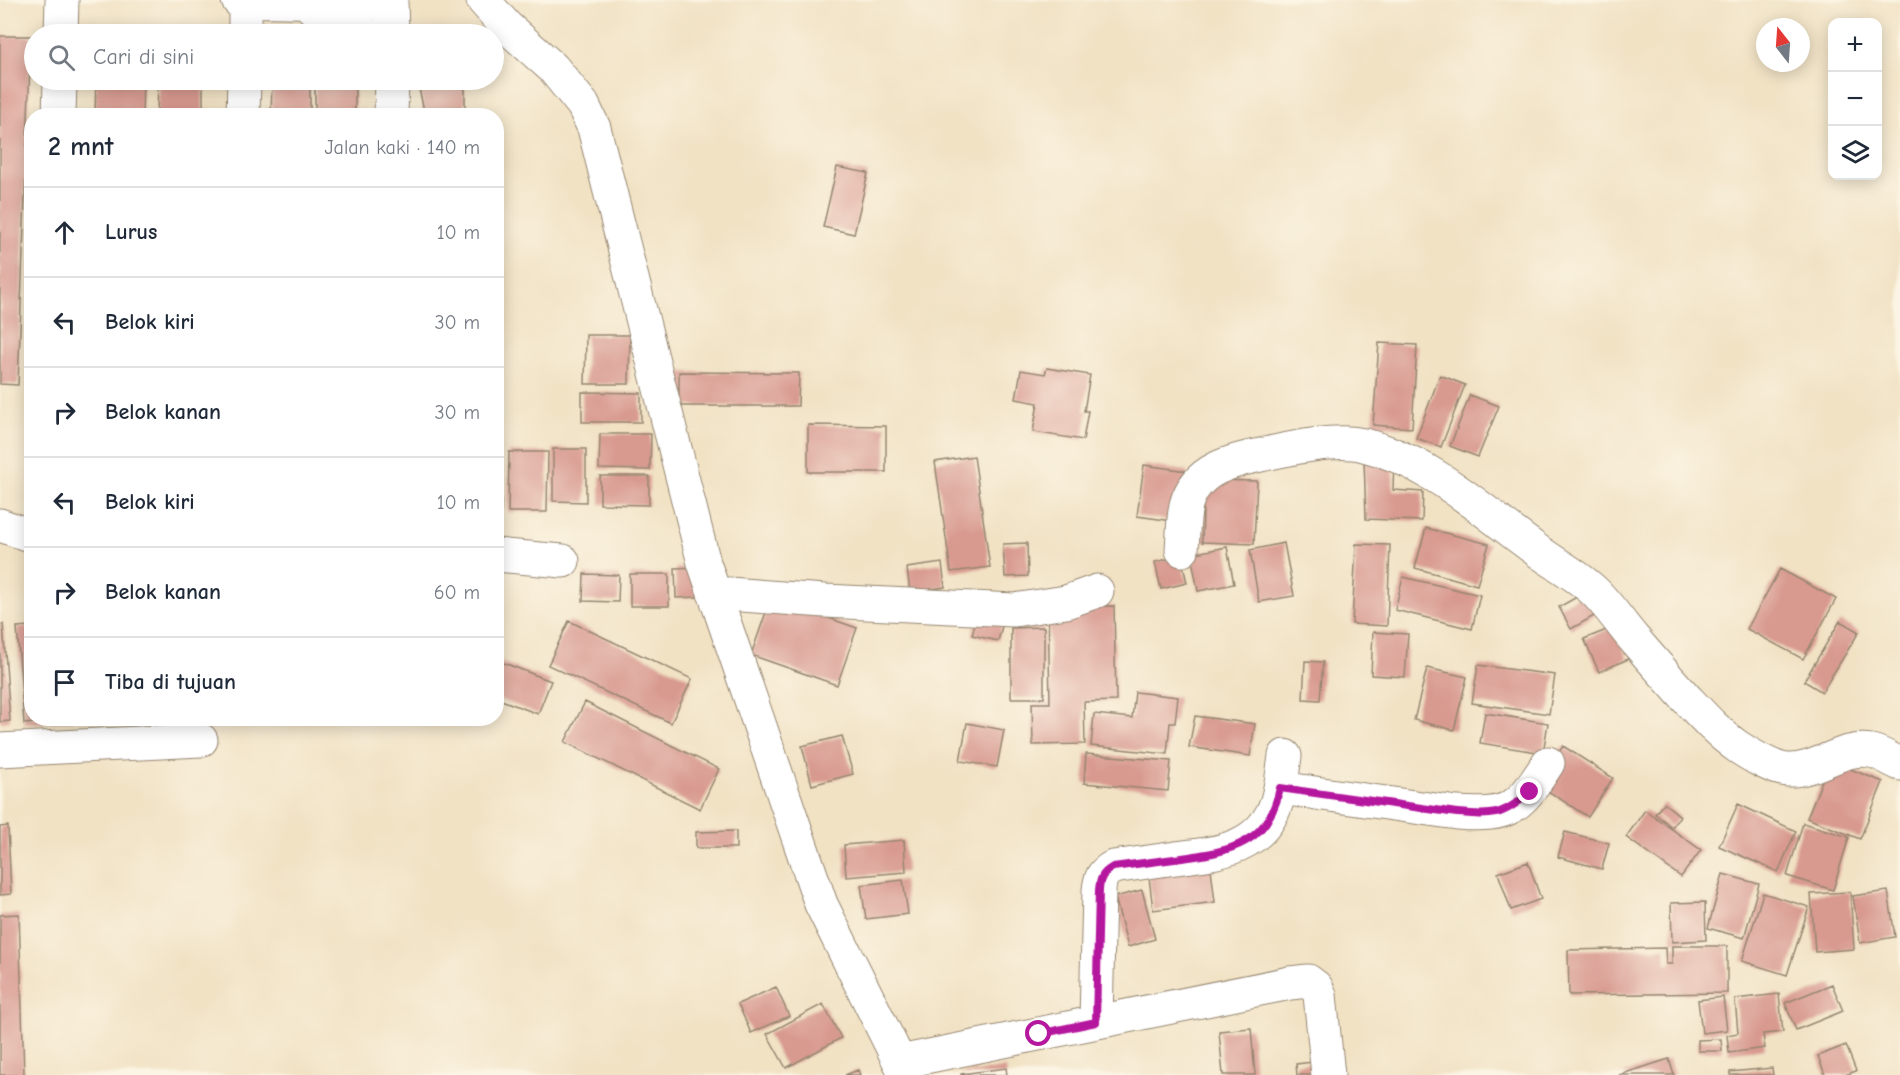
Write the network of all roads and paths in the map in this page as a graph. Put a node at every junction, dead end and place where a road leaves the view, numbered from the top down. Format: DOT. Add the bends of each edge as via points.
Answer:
graph roads {
  1 [pos="62,0"];
  2 [pos="238,0"];
  3 [pos="245,0"];
  4 [pos="483,0"];
  5 [pos="305,1"];
  6 [pos="391,13"];
  7 [pos="61,24"];
  8 [pos="244,24"];
  9 [pos="335,24"];
  10 [pos="60,90"];
  11 [pos="244,90"];
  12 [pos="392,90"];
  13 [pos="59,108"];
  14 [pos="243,108"];
  15 [pos="391,108"];
  16 [pos="0,525"];
  17 [pos="24,533"];
  18 [pos="1182,550"];
  19 [pos="504,556"];
  20 [pos="563,561"];
  21 [pos="1097,591"];
  22 [pos="714,593"];
  23 [pos="201,740"];
  24 [pos="0,750"];
  25 [pos="1285,756"];
  26 [pos="1548,763"];
  27 [pos="1900,764"];
  28 [pos="1280,788"];
  29 [pos="1096,1022"];
  30 [pos="903,1069"];
  31 [pos="1328,1075"];
  1 -- 7 [label="street"];
  2 -- 3 [label="street"];
  3 -- 5 [label="street"];
  3 -- 8 [label="street"];
  4 -- 22 [label="street" via="553,68 583,105 594,128"];
  5 -- 6 [label="street"];
  5 -- 9 [label="street"];
  10 -- 13 [label="street"];
  11 -- 14 [label="street"];
  12 -- 15 [label="street"];
  16 -- 17 [label="street"];
  18 -- 27 [label="street" via="1186,507 1192,489 1216,468 1292,448 1362,444 1432,473 1576,576 1596,593 1709,724 1737,747 1787,770 1869,750"];
  19 -- 20 [label="street"];
  21 -- 22 [label="street" via="1066,602 1014,610"];
  22 -- 30 [label="street" via="821,904"];
  23 -- 24 [label="street"];
  25 -- 28 [label="street"];
  26 -- 28 [label="street" via="1530,792 1513,807 1485,815"];
  28 -- 29 [label="street" via="1265,824 1242,844 1222,852 1105,871 1099,890"];
  29 -- 30 [label="street"];
  29 -- 31 [label="street" via="1308,981 1320,995"];
}
